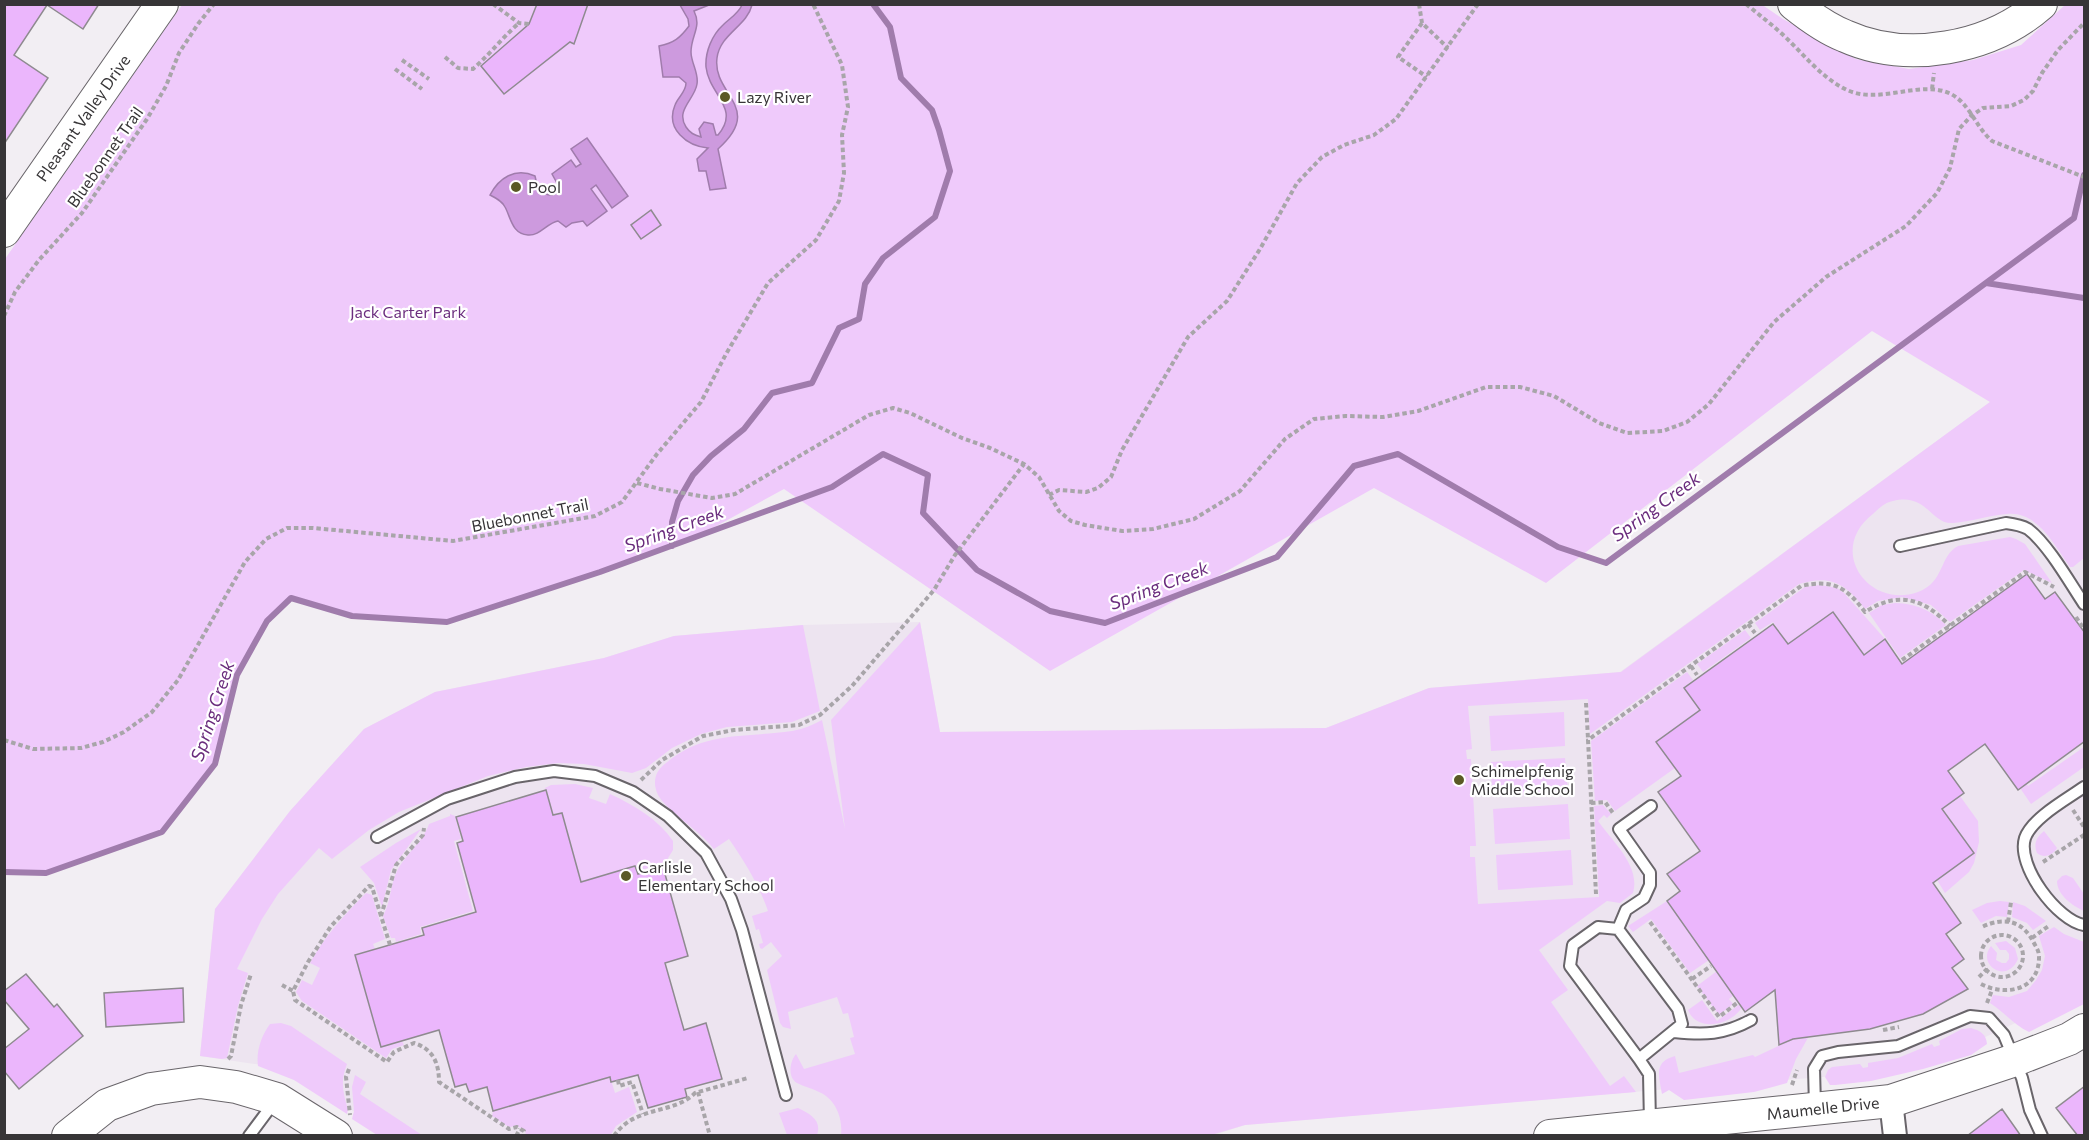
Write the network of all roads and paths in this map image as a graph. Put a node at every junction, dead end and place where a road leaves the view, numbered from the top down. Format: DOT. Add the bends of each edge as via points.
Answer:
graph roads {
  1 [pos="162,4"];
  2 [pos="214,4"];
  3 [pos="493,4"];
  4 [pos="813,4"];
  5 [pos="1419,4"];
  6 [pos="1478,4"];
  7 [pos="1746,4"];
  8 [pos="1794,4"];
  9 [pos="2041,4"];
  10 [pos="1422,22"];
  11 [pos="519,23"];
  12 [pos="2085,23"];
  13 [pos="529,24"];
  14 [pos="1448,48"];
  15 [pos="445,57"];
  16 [pos="1931,59"];
  17 [pos="402,60"];
  18 [pos="395,69"];
  19 [pos="1427,77"];
  20 [pos="429,79"];
  21 [pos="422,89"];
  22 [pos="1932,89"];
  23 [pos="1971,116"];
  24 [pos="2085,177"];
  25 [pos="4,231"];
  26 [pos="4,316"];
  27 [pos="1024,464"];
  28 [pos="637,483"];
  29 [pos="1049,495"];
  30 [pos="1900,546"];
  31 [pos="2059,594"];
  32 [pos="2085,604"];
  33 [pos="2072,612"];
  34 [pos="1748,624"];
  35 [pos="1950,626"];
  36 [pos="2085,629"];
  37 [pos="1755,633"];
  38 [pos="1902,660"];
  39 [pos="1691,666"];
  40 [pos="1697,675"];
  41 [pos="1586,703"];
  42 [pos="4,740"];
  43 [pos="1588,740"];
  44 [pos="2085,787"];
  45 [pos="633,792"];
  46 [pos="1591,803"];
  47 [pos="1651,806"];
  48 [pos="1613,813"];
  49 [pos="2076,815"];
  50 [pos="2085,827"];
  51 [pos="424,828"];
  52 [pos="2085,835"];
  53 [pos="377,837"];
  54 [pos="2028,864"];
  55 [pos="1596,894"];
  56 [pos="2011,902"];
  57 [pos="381,916"];
  58 [pos="1650,922"];
  59 [pos="2008,922"];
  60 [pos="2050,925"];
  61 [pos="2085,925"];
  62 [pos="1982,927"];
  63 [pos="1618,929"];
  64 [pos="2032,939"];
  65 [pos="390,945"];
  66 [pos="1711,966"];
  67 [pos="1987,969"];
  68 [pos="251,974"];
  69 [pos="1979,977"];
  70 [pos="1692,979"];
  71 [pos="1981,984"];
  72 [pos="282,985"];
  73 [pos="1992,990"];
  74 [pos="292,991"];
  75 [pos="1737,1003"];
  76 [pos="1986,1006"];
  77 [pos="1751,1020"];
  78 [pos="2085,1030"];
  79 [pos="1674,1032"];
  80 [pos="1639,1059"];
  81 [pos="2015,1060"];
  82 [pos="224,1063"];
  83 [pos="349,1069"];
  84 [pos="747,1078"];
  85 [pos="618,1080"];
  86 [pos="698,1092"];
  87 [pos="786,1095"];
  88 [pos="277,1099"];
  89 [pos="1891,1101"];
  90 [pos="1815,1109"];
  91 [pos="644,1114"];
  92 [pos="1650,1126"];
  93 [pos="342,1128"];
  94 [pos="520,1129"];
  95 [pos="1600,1133"];
  96 [pos="68,1136"];
  97 [pos="249,1136"];
  98 [pos="516,1136"];
  99 [pos="525,1136"];
  100 [pos="614,1136"];
  101 [pos="710,1136"];
  102 [pos="1550,1136"];
  103 [pos="1895,1136"];
  104 [pos="2042,1136"];
  1 -- 25 [label="street, Pleasant Valley Drive"];
  2 -- 26 [label="path, Bluebonnet Trail" via="179,53 147,119 82,213 21,284"];
  3 -- 11 [label="path"];
  4 -- 28 [label="path, Bluebonnet Trail" via="842,65 848,107 842,135 840,201 816,240 768,283 701,402"];
  5 -- 10 [label="path"];
  6 -- 14 [label="path"];
  7 -- 22 [label="path" via="1830,80 1850,91 1870,95"];
  8 -- 16 [label="street" via="1844,36"];
  9 -- 16 [label="street" via="2003,29"];
  10 -- 14 [label="path"];
  10 -- 19 [label="path" via="1398,57"];
  11 -- 13 [label="path"];
  11 -- 15 [label="path" via="473,69 458,68"];
  12 -- 23 [label="path" via="2058,50 2024,100 2011,106 1983,108"];
  14 -- 19 [label="path"];
  16 -- 22 [label="path"];
  17 -- 20 [label="path"];
  18 -- 21 [label="path"];
  19 -- 29 [label="path" via="1396,119 1374,135 1322,158 1297,183 1227,301 1188,337 1122,450 1111,477 1086,492 1059,490"];
  22 -- 23 [label="path" via="1949,93 1964,103"];
  23 -- 24 [label="path" via="1992,141"];
  23 -- 29 [label="path" via="1959,129 1950,168 1937,194 1906,226 1826,277 1774,322 1709,404 1687,422 1663,431 1627,434 1599,423 1554,396 1520,387 1486,387 1418,411 1383,417 1314,419 1285,439 1240,491 1194,519 1153,529 1122,531 1085,525 1059,512"];
  27 -- 28 [label="path" via="893,408 869,415 735,494 712,498"];
  27 -- 29 [label="path" via="1040,477"];
  27 -- 45 [label="path" via="955,555 934,590 852,686 820,716 800,725 704,736 662,760"];
  28 -- 42 [label="path, Bluebonnet Trail" via="622,502 595,516 453,541 287,528 266,539 245,562 178,681 152,712 124,732 81,748 33,748"];
  30 -- 32 [label="lane" via="2016,524 2039,540"];
  31 -- 35 [label="path" via="2052,585 2025,572"];
  33 -- 36 [label="path"];
  34 -- 35 [label="path" via="1801,586 1817,582 1844,589 1865,612 1886,602 1902,600 1929,607"];
  34 -- 37 [label="path"];
  34 -- 39 [label="path"];
  35 -- 38 [label="path"];
  39 -- 40 [label="path"];
  39 -- 43 [label="path"];
  41 -- 43 [label="path"];
  43 -- 46 [label="path"];
  44 -- 54 [label="lane" via="2036,822 2025,839"];
  45 -- 53 [label="lane" via="585,774 554,771 515,777 447,799"];
  45 -- 87 [label="lane" via="668,816 706,854 732,899"];
  46 -- 48 [label="path" via="1605,802"];
  46 -- 55 [label="path"];
  47 -- 63 [label="lane" via="1619,830 1650,873 1650,885 1644,898 1626,910"];
  49 -- 50 [label="path"];
  51 -- 57 [label="path" via="423,835 396,865"];
  52 -- 54 [label="path" via="2045,862"];
  54 -- 61 [label="lane" via="2060,912"];
  56 -- 59 [label="path"];
  57 -- 65 [label="path"];
  57 -- 74 [label="path" via="369,886 331,926"];
  58 -- 70 [label="path"];
  59 -- 62 [label="path"];
  59 -- 64 [label="path" via="2021,925"];
  60 -- 64 [label="path"];
  63 -- 79 [label="lane" via="1678,1009 1682,1024"];
  63 -- 80 [label="lane" via="1598,927 1573,945 1570,966"];
  64 -- 73 [label="path" via="2039,954 2033,976 2025,985 2008,992"];
  66 -- 70 [label="path"];
  67 -- 67 [label="path" via="1998,976 2017,971 2023,959 2017,940 2004,935 1991,938 1981,957"];
  67 -- 69 [label="path"];
  68 -- 82 [label="path" via="231,1056"];
  70 -- 75 [label="path" via="1719,1017"];
  71 -- 73 [label="path"];
  72 -- 74 [label="path"];
  73 -- 76 [label="path"];
  74 -- 94 [label="path" via="295,1000 387,1062 398,1049 414,1043 428,1049 435,1058 439,1082 509,1129"];
  77 -- 79 [label="lane" via="1728,1031 1701,1035"];
  78 -- 81 [label="street, Maumelle Drive"];
  79 -- 80 [label="lane"];
  80 -- 92 [label="lane" via="1649,1074"];
  81 -- 89 [label="street, Maumelle Drive"];
  81 -- 90 [label="lane" via="2004,1035 1989,1018 1970,1016 1898,1046 1822,1056 1814,1069"];
  81 -- 104 [label="lane"];
  83 -- 93 [label="path" via="346,1077 351,1112"];
  84 -- 86 [label="path"];
  85 -- 91 [label="path" via="619,1086 632,1082"];
  86 -- 91 [label="path" via="689,1099"];
  86 -- 101 [label="path"];
  88 -- 93 [label="street"];
  88 -- 96 [label="street" via="200,1082 151,1089 107,1105"];
  88 -- 97 [label="lane"];
  89 -- 90 [label="street, Maumelle Drive"];
  89 -- 103 [label="street"];
  90 -- 92 [label="street, Maumelle Drive" via="1749,1121"];
  91 -- 100 [label="path" via="629,1120"];
  92 -- 95 [label="street, Maumelle Drive"];
  94 -- 98 [label="path"];
  94 -- 99 [label="path"];
  95 -- 102 [label="street, Maumelle Drive"];
}
